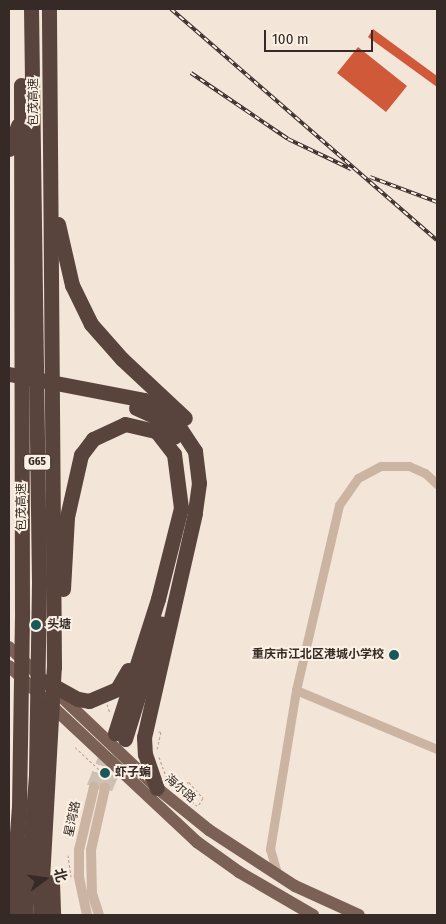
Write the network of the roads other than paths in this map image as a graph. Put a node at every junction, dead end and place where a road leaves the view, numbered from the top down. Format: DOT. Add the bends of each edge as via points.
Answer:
graph roads {
  1 [pos="21,9"];
  2 [pos="31,9"];
  3 [pos="50,9"];
  4 [pos="22,104"];
  5 [pos="9,149"];
  6 [pos="9,249"];
  7 [pos="22,271"];
  8 [pos="10,380"];
  9 [pos="437,484"];
  10 [pos="188,510"];
  11 [pos="168,553"];
  12 [pos="185,556"];
  13 [pos="9,647"];
  14 [pos="9,666"];
  15 [pos="43,679"];
  16 [pos="296,690"];
  17 [pos="52,745"];
  18 [pos="437,749"];
  19 [pos="9,762"];
  20 [pos="157,788"];
  21 [pos="49,799"];
  22 [pos="19,807"];
  23 [pos="270,848"];
  24 [pos="247,857"];
  25 [pos="279,876"];
  26 [pos="12,915"];
  27 [pos="24,915"];
  28 [pos="40,915"];
  29 [pos="53,915"];
  30 [pos="87,915"];
  31 [pos="99,915"];
  32 [pos="313,915"];
  33 [pos="359,915"];
  1 -- 4 [label="highway"];
  2 -- 27 [label="highway, 包茂高速 / G65" via="38,600 36,774"];
  3 -- 10 [label="highway" via="57,211 72,285 80,306 105,342 179,410 196,434 206,462 206,483"];
  3 -- 17 [label="highway, 包茂高速 / G65"];
  4 -- 5 [label="highway"];
  4 -- 7 [label="highway"];
  6 -- 7 [label="highway"];
  7 -- 22 [label="highway"];
  8 -- 10 [label="highway" via="140,409 163,424 174,438 186,469"];
  8 -- 10 [label="highway" via="90,389 144,400 161,408 182,428 198,463"];
  9 -- 16 [label="street" via="426,473 409,466 381,466 358,478 339,505"];
  10 -- 11 [label="highway"];
  10 -- 12 [label="highway"];
  10 -- 17 [label="highway" via="174,454 156,431 125,424 93,439 81,455 67,517"];
  11 -- 12 [label="highway" via="120,736"];
  11 -- 15 [label="highway" via="149,597 124,679 108,696 78,699"];
  12 -- 20 [label="highway" via="144,737 145,754"];
  13 -- 15 [label="main road, 海尔路"];
  14 -- 32 [label="main road" via="197,842 238,872"];
  15 -- 20 [label="main road, 海尔路"];
  16 -- 18 [label="street"];
  16 -- 23 [label="street"];
  17 -- 21 [label="highway, 包茂高速 / G65"];
  19 -- 22 [label="highway"];
  20 -- 24 [label="main road, 海尔路"];
  21 -- 28 [label="highway, 包茂高速 / G65"];
  21 -- 29 [label="highway"];
  22 -- 26 [label="highway"];
  23 -- 24 [label="street" via="260,858"];
  23 -- 25 [label="street"];
  24 -- 25 [label="main road, 海尔路"];
  25 -- 33 [label="main road, 海尔路"];
  30 -- 31 [label="street, 星湾路" via="79,876 79,850 100,787 91,850 92,894"];
}
